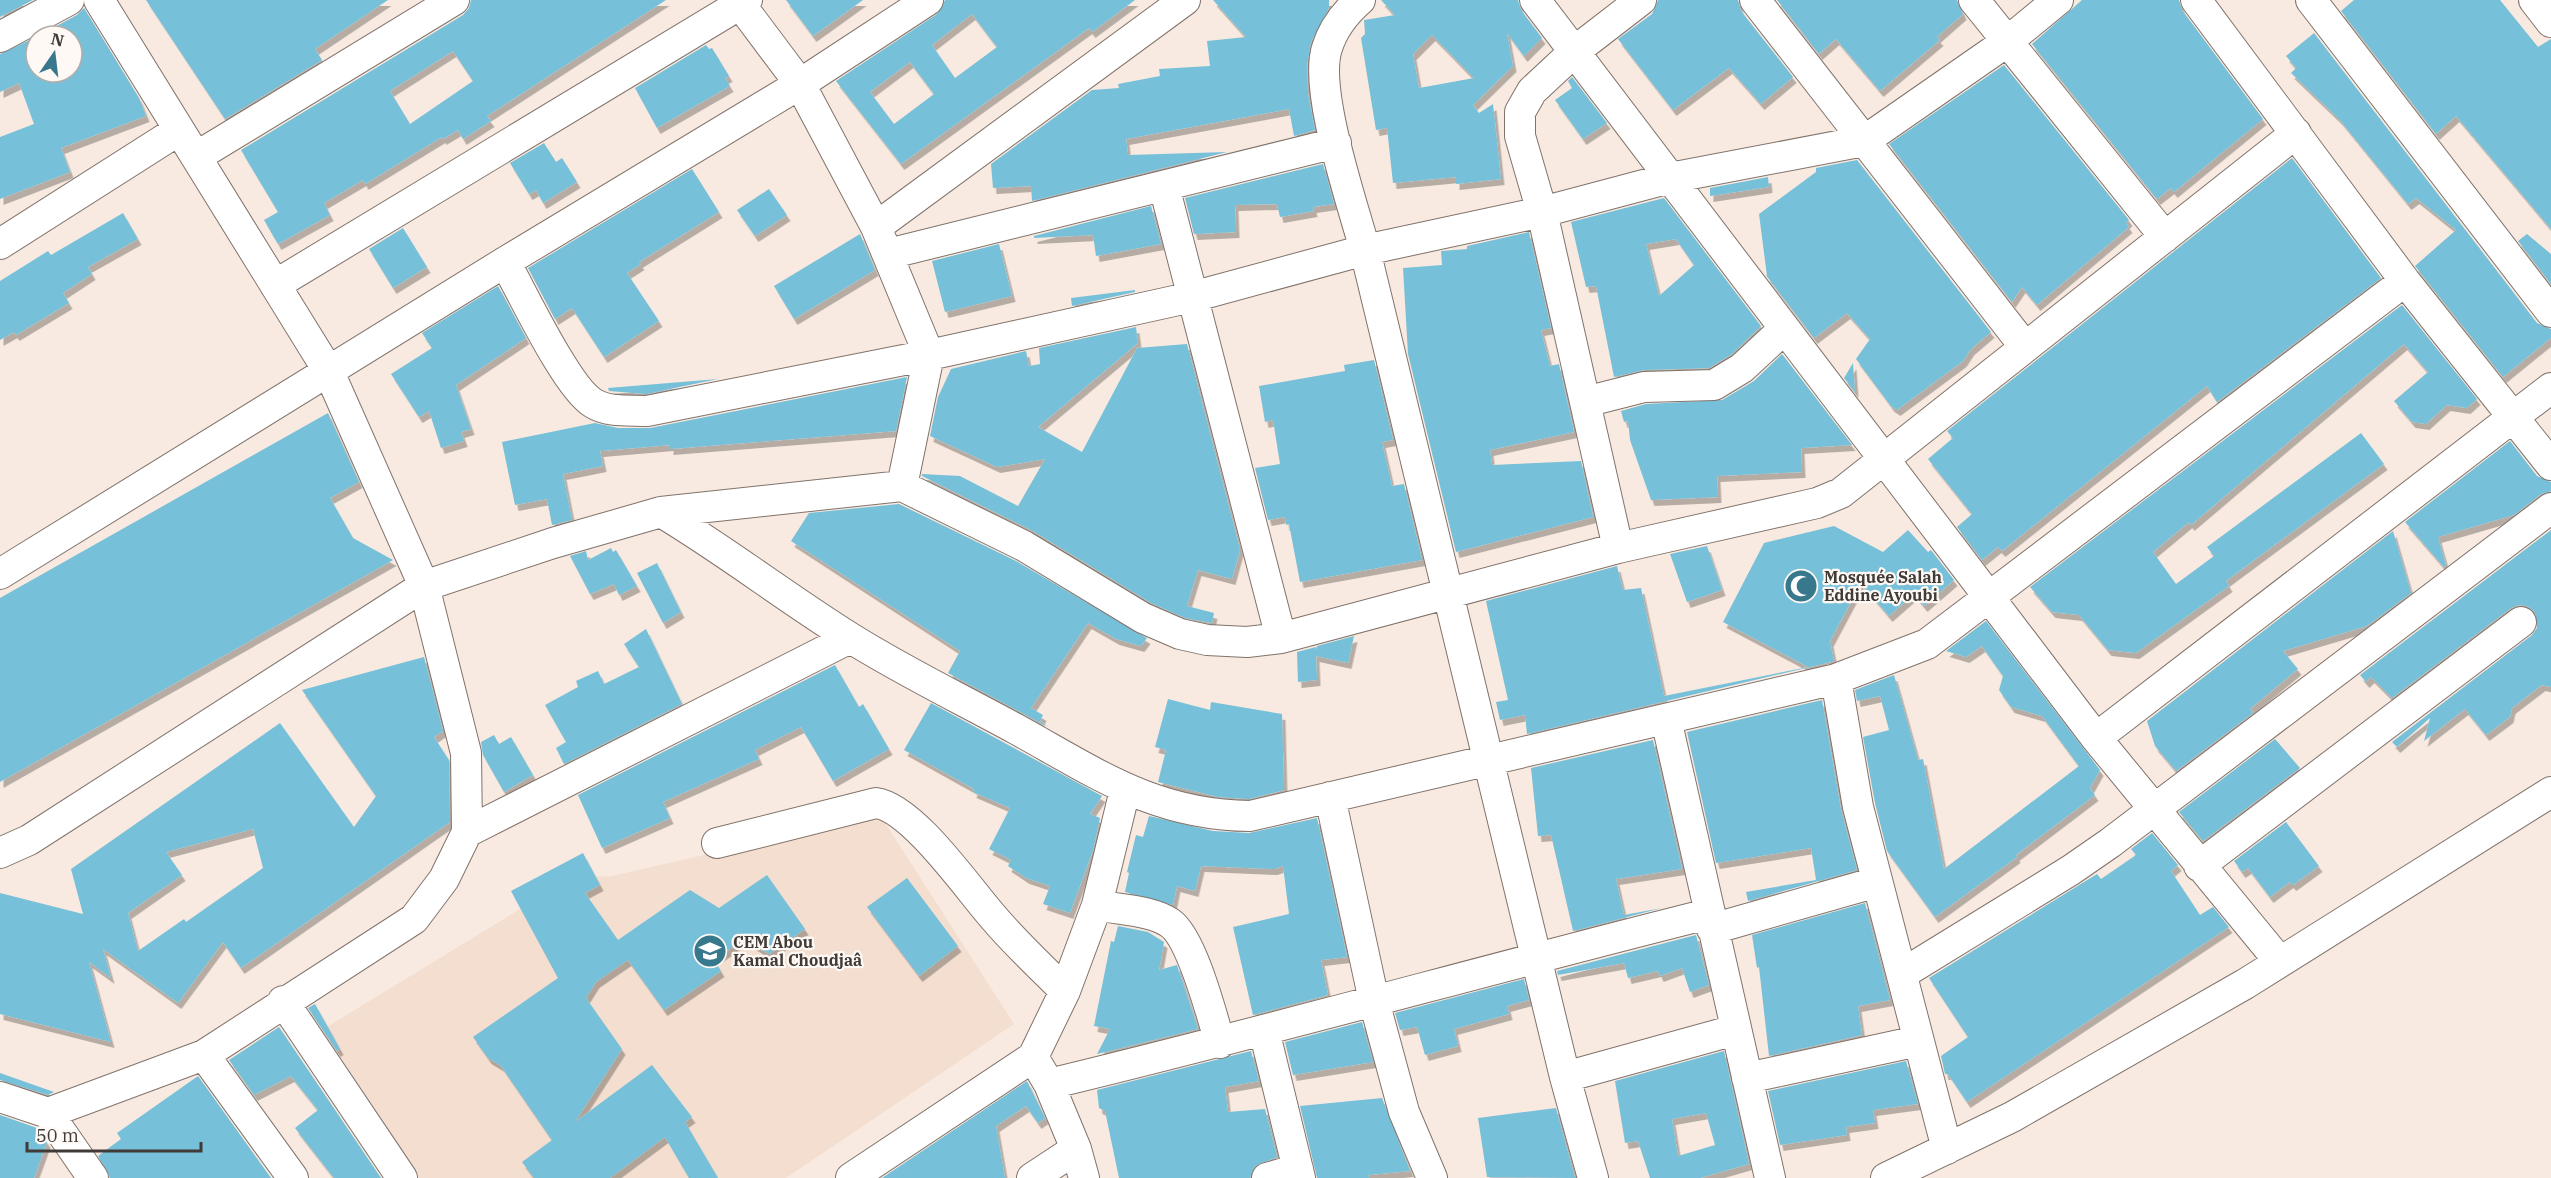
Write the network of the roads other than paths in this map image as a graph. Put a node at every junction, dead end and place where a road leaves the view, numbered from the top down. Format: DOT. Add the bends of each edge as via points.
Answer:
graph roads {
  1 [pos="69,0"];
  2 [pos="454,0"];
  3 [pos="928,0"];
  4 [pos="1185,0"];
  5 [pos="1360,0"];
  6 [pos="1535,0"];
  7 [pos="1641,0"];
  8 [pos="1755,0"];
  9 [pos="1974,0"];
  10 [pos="2058,0"];
  11 [pos="2196,0"];
  12 [pos="2312,0"];
  13 [pos="2534,0"];
  14 [pos="741,2"];
  15 [pos="107,3"];
  16 [pos="2551,22"];
  17 [pos="0,37"];
  18 [pos="2008,41"];
  19 [pos="1575,51"];
  20 [pos="800,84"];
  21 [pos="179,130"];
  22 [pos="2296,133"];
  23 [pos="1864,141"];
  24 [pos="1336,143"];
  25 [pos="196,157"];
  26 [pos="1670,178"];
  27 [pos="1164,186"];
  28 [pos="1542,212"];
  29 [pos="2165,237"];
  30 [pos="882,241"];
  31 [pos="0,244"];
  32 [pos="1365,250"];
  33 [pos="505,262"];
  34 [pos="2405,281"];
  35 [pos="275,285"];
  36 [pos="1192,297"];
  37 [pos="2551,312"];
  38 [pos="1784,329"];
  39 [pos="2025,347"];
  40 [pos="929,355"];
  41 [pos="328,372"];
  42 [pos="2551,388"];
  43 [pos="1585,402"];
  44 [pos="2514,417"];
  45 [pos="1885,459"];
  46 [pos="2551,465"];
  47 [pos="902,486"];
  48 [pos="2551,508"];
  49 [pos="661,512"];
  50 [pos="1618,548"];
  51 [pos="0,574"];
  52 [pos="424,586"];
  53 [pos="1448,593"];
  54 [pos="1991,598"];
  55 [pos="2521,622"];
  56 [pos="850,638"];
  57 [pos="1281,638"];
  58 [pos="1836,679"];
  59 [pos="1666,719"];
  60 [pos="2096,738"];
  61 [pos="1488,762"];
  62 [pos="1125,790"];
  63 [pos="2551,792"];
  64 [pos="1330,797"];
  65 [pos="2152,810"];
  66 [pos="467,832"];
  67 [pos="717,843"];
  68 [pos="0,853"];
  69 [pos="2199,866"];
  70 [pos="1877,882"];
  71 [pos="1097,905"];
  72 [pos="1710,921"];
  73 [pos="1536,957"];
  74 [pos="2280,962"];
  75 [pos="1902,974"];
  76 [pos="1065,991"];
  77 [pos="284,1001"];
  78 [pos="1374,1001"];
  79 [pos="1264,1030"];
  80 [pos="1735,1030"];
  81 [pos="1918,1041"];
  82 [pos="1220,1043"];
  83 [pos="204,1055"];
  84 [pos="1033,1057"];
  85 [pos="1565,1077"];
  86 [pos="1747,1078"];
  87 [pos="1049,1084"];
  88 [pos="0,1097"];
  89 [pos="48,1113"];
  90 [pos="1076,1149"];
  91 [pos="1947,1149"];
  92 [pos="1299,1174"];
  93 [pos="93,1178"];
  94 [pos="292,1178"];
  95 [pos="402,1178"];
  96 [pos="851,1178"];
  97 [pos="1032,1178"];
  98 [pos="1084,1178"];
  99 [pos="1267,1178"];
  100 [pos="1432,1178"];
  101 [pos="1593,1178"];
  102 [pos="1770,1178"];
  103 [pos="1886,1178"];
  1 -- 17 [label="street"];
  2 -- 25 [label="street"];
  3 -- 20 [label="street"];
  4 -- 30 [label="street"];
  5 -- 24 [label="street" via="1341,21 1326,49 1323,66"];
  6 -- 19 [label="street"];
  7 -- 19 [label="street"];
  8 -- 23 [label="street"];
  9 -- 18 [label="street"];
  10 -- 18 [label="street"];
  11 -- 22 [label="street"];
  12 -- 37 [label="street"];
  13 -- 16 [label="street"];
  14 -- 20 [label="street"];
  14 -- 35 [label="street"];
  15 -- 21 [label="street"];
  18 -- 23 [label="street"];
  18 -- 29 [label="street"];
  19 -- 26 [label="street"];
  19 -- 28 [label="street" via="1532,91 1520,112 1520,136"];
  20 -- 30 [label="street"];
  20 -- 33 [label="street"];
  21 -- 25 [label="street"];
  21 -- 31 [label="street"];
  22 -- 29 [label="street"];
  22 -- 34 [label="street"];
  23 -- 26 [label="street"];
  23 -- 39 [label="street"];
  24 -- 27 [label="street"];
  24 -- 32 [label="street"];
  25 -- 35 [label="street"];
  26 -- 28 [label="street"];
  26 -- 38 [label="street"];
  27 -- 30 [label="street"];
  27 -- 36 [label="street"];
  28 -- 32 [label="street"];
  28 -- 43 [label="street"];
  29 -- 39 [label="street"];
  30 -- 40 [label="street"];
  32 -- 36 [label="street"];
  32 -- 53 [label="street"];
  33 -- 40 [label="street" via="573,385 591,403 608,410 647,411"];
  33 -- 41 [label="street"];
  34 -- 44 [label="street"];
  34 -- 54 [label="street"];
  35 -- 41 [label="street"];
  36 -- 40 [label="street"];
  36 -- 57 [label="street"];
  38 -- 43 [label="street" via="1743,368 1714,385 1644,387"];
  38 -- 45 [label="street"];
  39 -- 45 [label="street"];
  40 -- 47 [label="street"];
  41 -- 51 [label="street"];
  41 -- 52 [label="street"];
  42 -- 44 [label="street"];
  43 -- 50 [label="street"];
  44 -- 46 [label="street"];
  44 -- 60 [label="street"];
  45 -- 50 [label="street" via="1841,493 1817,503"];
  45 -- 54 [label="street"];
  47 -- 49 [label="street"];
  47 -- 57 [label="street" via="1024,546 1143,618 1180,634 1247,642"];
  48 -- 65 [label="street"];
  49 -- 52 [label="street"];
  49 -- 56 [label="street"];
  50 -- 53 [label="street"];
  52 -- 66 [label="street" via="466,753"];
  52 -- 68 [label="street" via="28,840"];
  53 -- 57 [label="street"];
  53 -- 61 [label="street"];
  54 -- 58 [label="street" via="1927,644"];
  54 -- 60 [label="street"];
  55 -- 69 [label="street"];
  56 -- 62 [label="street"];
  56 -- 66 [label="street"];
  58 -- 59 [label="street"];
  58 -- 70 [label="street" via="1858,807"];
  59 -- 61 [label="street"];
  59 -- 72 [label="street"];
  60 -- 65 [label="street"];
  61 -- 64 [label="street"];
  61 -- 73 [label="street"];
  62 -- 64 [label="street" via="1216,816 1250,816"];
  62 -- 71 [label="street"];
  63 -- 74 [label="street"];
  64 -- 78 [label="street"];
  65 -- 69 [label="street"];
  65 -- 75 [label="street" via="2071,870"];
  66 -- 77 [label="street" via="444,879 414,919"];
  67 -- 76 [label="street" via="876,803 886,804 922,834 994,919"];
  69 -- 74 [label="street"];
  70 -- 72 [label="street"];
  70 -- 75 [label="street"];
  71 -- 76 [label="street"];
  71 -- 82 [label="street" via="1155,917 1178,929 1203,988"];
  72 -- 73 [label="street"];
  72 -- 80 [label="street"];
  73 -- 78 [label="street"];
  73 -- 85 [label="street"];
  74 -- 91 [label="street" via="2012,1117"];
  75 -- 81 [label="street"];
  76 -- 84 [label="street"];
  77 -- 83 [label="street"];
  77 -- 95 [label="street"];
  78 -- 79 [label="street"];
  78 -- 100 [label="street" via="1404,1112"];
  79 -- 82 [label="street"];
  79 -- 92 [label="street"];
  80 -- 85 [label="street"];
  80 -- 86 [label="street"];
  81 -- 86 [label="street"];
  81 -- 91 [label="street"];
  82 -- 87 [label="street"];
  83 -- 89 [label="street"];
  83 -- 94 [label="street"];
  84 -- 87 [label="street"];
  84 -- 96 [label="street"];
  85 -- 101 [label="street"];
  86 -- 102 [label="street"];
  87 -- 90 [label="street"];
  88 -- 89 [label="street"];
  89 -- 93 [label="street"];
  90 -- 97 [label="street"];
  90 -- 98 [label="street"];
  91 -- 103 [label="street"];
  92 -- 99 [label="street"];
}
